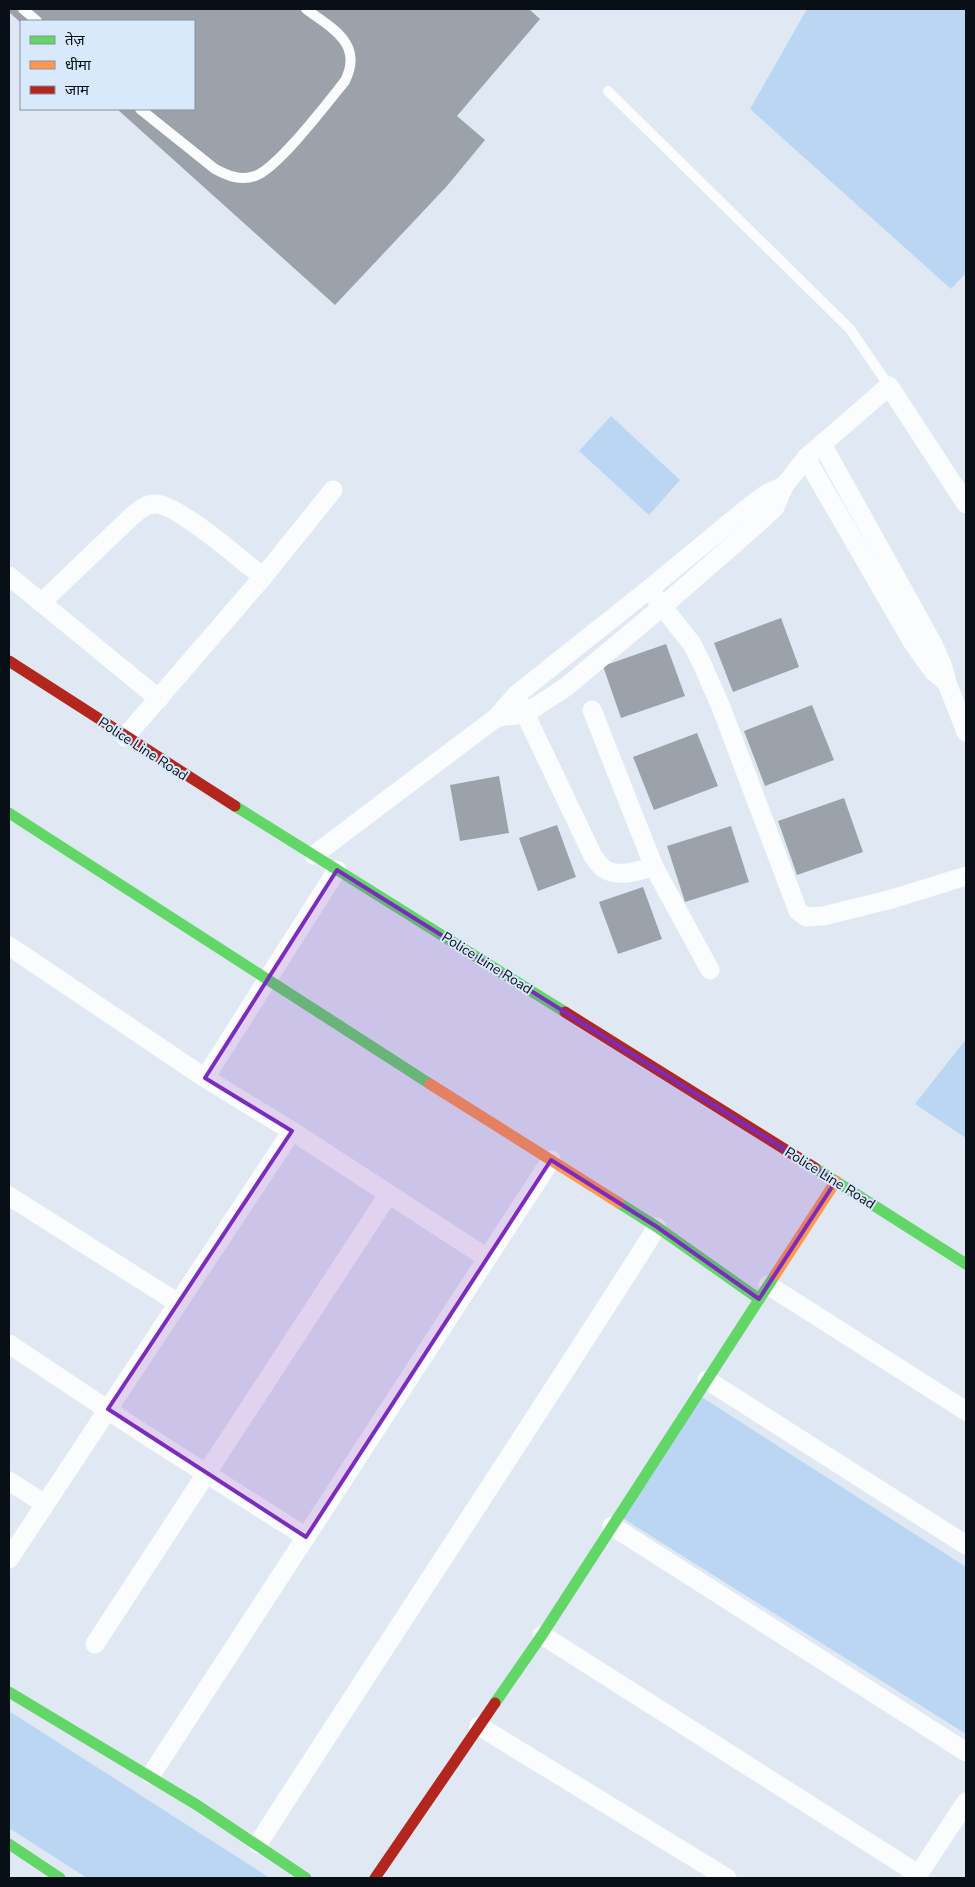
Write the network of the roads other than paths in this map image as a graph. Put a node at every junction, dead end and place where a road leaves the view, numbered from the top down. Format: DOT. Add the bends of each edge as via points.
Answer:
graph roads {
  1 [pos="23,9"];
  2 [pos="306,9"];
  3 [pos="36,20"];
  4 [pos="608,91"];
  5 [pos="141,110"];
  6 [pos="889,386"];
  7 [pos="822,444"];
  8 [pos="806,458"];
  9 [pos="784,486"];
  10 [pos="333,490"];
  11 [pos="966,504"];
  12 [pos="9,576"];
  13 [pos="263,577"];
  14 [pos="648,590"];
  15 [pos="41,603"];
  16 [pos="663,606"];
  17 [pos="9,661"];
  18 [pos="947,683"];
  19 [pos="516,695"];
  20 [pos="159,699"];
  21 [pos="592,710"];
  22 [pos="525,714"];
  23 [pos="497,718"];
  24 [pos="966,732"];
  25 [pos="125,737"];
  26 [pos="9,813"];
  27 [pos="314,855"];
  28 [pos="654,867"];
  29 [pos="337,870"];
  30 [pos="966,876"];
  31 [pos="12,955"];
  32 [pos="710,970"];
  33 [pos="267,980"];
  34 [pos="205,1078"];
  35 [pos="292,1131"];
  36 [pos="551,1160"];
  37 [pos="836,1181"];
  38 [pos="388,1194"];
  39 [pos="9,1196"];
  40 [pos="657,1227"];
  41 [pos="487,1258"];
  42 [pos="966,1264"];
  43 [pos="764,1292"];
  44 [pos="178,1304"];
  45 [pos="9,1344"];
  46 [pos="706,1380"];
  47 [pos="108,1409"];
  48 [pos="966,1411"];
  49 [pos="208,1474"];
  50 [pos="9,1481"];
  51 [pos="45,1504"];
  52 [pos="612,1526"];
  53 [pos="306,1537"];
  54 [pos="966,1545"];
  55 [pos="9,1559"];
  56 [pos="542,1635"];
  57 [pos="95,1644"];
  58 [pos="9,1692"];
  59 [pos="479,1726"];
  60 [pos="966,1752"];
  61 [pos="151,1775"];
  62 [pos="966,1802"];
  63 [pos="9,1844"];
  64 [pos="258,1844"];
  65 [pos="917,1876"];
  66 [pos="60,1878"];
  67 [pos="306,1878"];
  68 [pos="375,1878"];
  69 [pos="727,1878"];
  1 -- 3 [label="lane"];
  2 -- 5 [label="lane" via="343,38 350,53 350,66 345,81 280,158 266,170 255,176 227,176"];
  4 -- 6 [label="lane" via="850,329"];
  6 -- 7 [label="street"];
  6 -- 11 [label="street"];
  7 -- 8 [label="street"];
  7 -- 18 [label="street" via="933,644"];
  8 -- 9 [label="street"];
  8 -- 18 [label="street" via="912,643 933,671"];
  9 -- 14 [label="street" via="758,500"];
  9 -- 16 [label="street" via="775,507"];
  10 -- 13 [label="street"];
  12 -- 15 [label="street"];
  13 -- 15 [label="street" via="183,514 154,503 131,517"];
  13 -- 20 [label="street"];
  14 -- 16 [label="street"];
  14 -- 19 [label="street"];
  15 -- 20 [label="street"];
  16 -- 22 [label="street" via="566,688"];
  16 -- 30 [label="street" via="692,644 702,664 802,915 823,916"];
  17 -- 25 [label="street, Police Line Road"];
  18 -- 24 [label="street"];
  19 -- 22 [label="street"];
  19 -- 23 [label="street"];
  20 -- 25 [label="street"];
  21 -- 28 [label="street"];
  22 -- 23 [label="street"];
  22 -- 28 [label="street" via="600,865 618,874"];
  23 -- 27 [label="street"];
  25 -- 27 [label="street, Police Line Road"];
  26 -- 33 [label="street"];
  27 -- 29 [label="street, Police Line Road"];
  28 -- 32 [label="street"];
  29 -- 33 [label="street"];
  29 -- 37 [label="street, Police Line Road"];
  31 -- 34 [label="street"];
  33 -- 34 [label="street"];
  33 -- 36 [label="street"];
  34 -- 35 [label="street"];
  35 -- 38 [label="street"];
  35 -- 44 [label="street"];
  36 -- 40 [label="street"];
  36 -- 41 [label="street"];
  37 -- 42 [label="street, Police Line Road"];
  37 -- 43 [label="street"];
  38 -- 41 [label="street"];
  38 -- 49 [label="street"];
  39 -- 44 [label="street"];
  40 -- 43 [label="street"];
  40 -- 64 [label="street"];
  41 -- 53 [label="street"];
  43 -- 46 [label="street"];
  43 -- 48 [label="street"];
  44 -- 47 [label="street"];
  45 -- 47 [label="street"];
  46 -- 52 [label="street"];
  46 -- 54 [label="street"];
  47 -- 49 [label="street"];
  47 -- 51 [label="street"];
  49 -- 53 [label="street"];
  49 -- 57 [label="street"];
  50 -- 51 [label="street"];
  51 -- 55 [label="street"];
  52 -- 56 [label="street"];
  52 -- 60 [label="street"];
  53 -- 61 [label="street"];
  56 -- 59 [label="street"];
  56 -- 65 [label="street"];
  58 -- 61 [label="street"];
  59 -- 68 [label="street"];
  59 -- 69 [label="street"];
  61 -- 64 [label="street"];
  62 -- 65 [label="street"];
  63 -- 66 [label="street"];
  64 -- 67 [label="street"];
}
